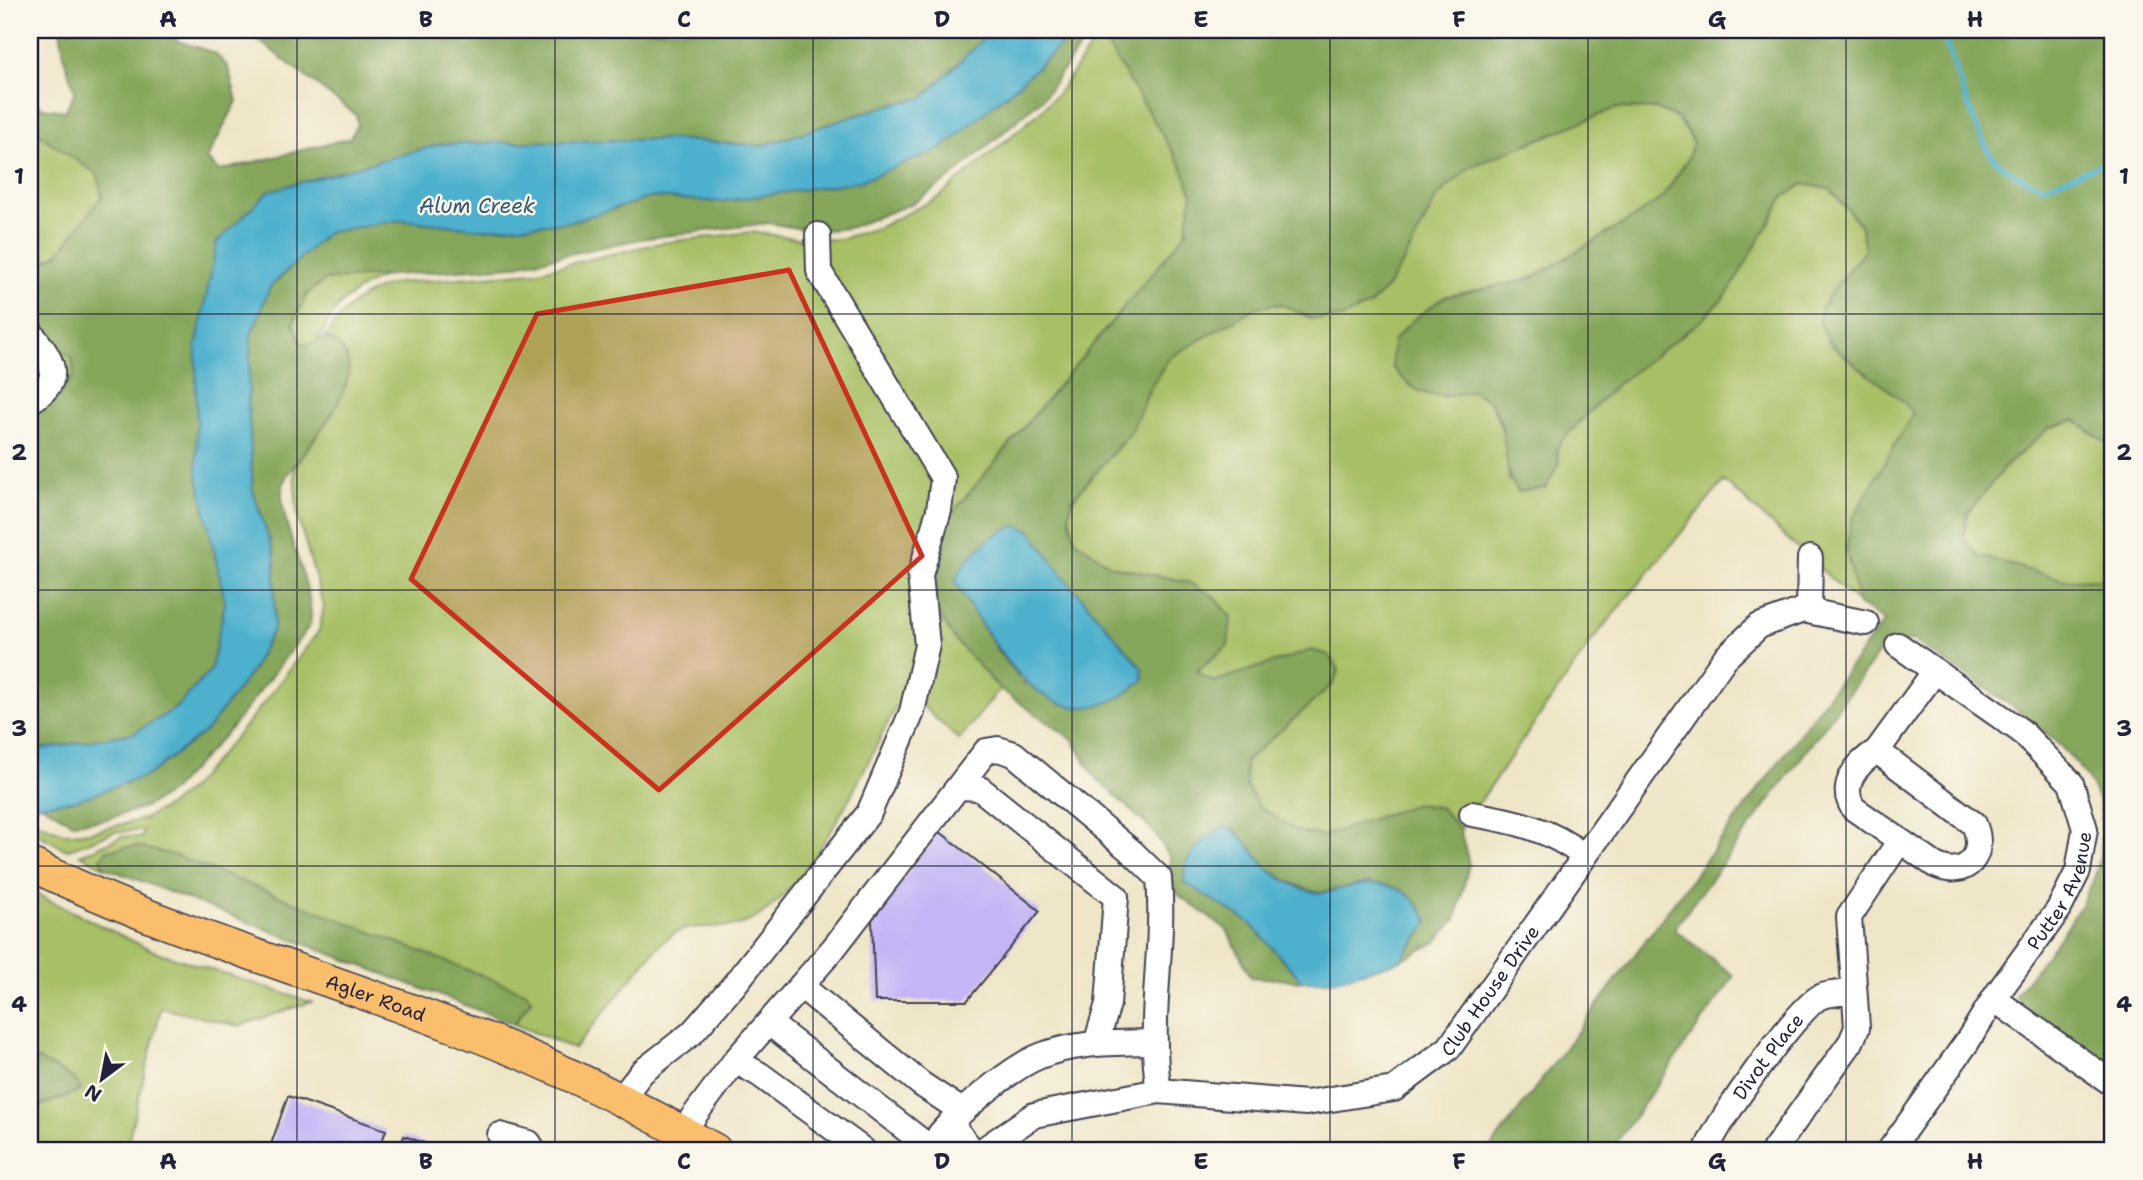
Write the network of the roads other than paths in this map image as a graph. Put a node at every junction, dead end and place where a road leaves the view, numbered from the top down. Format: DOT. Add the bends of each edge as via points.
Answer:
graph roads {
  1 [pos="818,234"];
  2 [pos="30,332"];
  3 [pos="30,401"];
  4 [pos="1810,558"];
  5 [pos="1809,609"];
  6 [pos="1866,623"];
  7 [pos="1898,645"];
  8 [pos="1935,671"];
  9 [pos="1877,751"];
  10 [pos="959,787"];
  11 [pos="1472,814"];
  12 [pos="1899,842"];
  13 [pos="1584,856"];
  14 [pos="30,864"];
  15 [pos="802,986"];
  16 [pos="1853,992"];
  17 [pos="1994,999"];
  18 [pos="769,1023"];
  19 [pos="1152,1042"];
  20 [pos="1096,1044"];
  21 [pos="736,1061"];
  22 [pos="2113,1084"];
  23 [pos="1159,1090"];
  24 [pos="621,1099"];
  25 [pos="956,1117"];
  26 [pos="682,1132"];
  27 [pos="500,1135"];
  28 [pos="927,1149"];
  29 [pos="533,1150"];
  30 [pos="715,1150"];
  31 [pos="863,1150"];
  32 [pos="972,1150"];
  33 [pos="983,1150"];
  34 [pos="1707,1150"];
  35 [pos="1774,1150"];
  36 [pos="1890,1150"];
  1 -- 24 [label="street" via="819,271 943,478 939,510 919,575 927,645 912,712 869,813 734,985 692,1033 642,1072"];
  2 -- 3 [label="street" via="52,359 52,372 42,394"];
  4 -- 5 [label="street"];
  5 -- 6 [label="street"];
  5 -- 13 [label="street, Club House Drive" via="1759,626 1725,658"];
  7 -- 8 [label="street, Putter Avenue"];
  8 -- 9 [label="street"];
  8 -- 17 [label="street, Putter Avenue" via="2021,731 2071,783 2085,829 2078,871 2059,909"];
  9 -- 12 [label="street" via="1864,759 1847,783 1847,797 1853,808"];
  9 -- 12 [label="street" via="1974,824 1979,835 1973,860 1962,869 1948,871"];
  10 -- 15 [label="street"];
  10 -- 19 [label="street" via="986,751 1014,754 1159,878"];
  10 -- 20 [label="street" via="979,788 1116,897 1108,1004"];
  11 -- 13 [label="street" via="1525,823 1564,840"];
  12 -- 16 [label="street" via="1849,917"];
  13 -- 23 [label="street, Club House Drive" via="1448,1048 1394,1089 1306,1103"];
  14 -- 24 [label="main road, Agler Road" via="182,931 466,1031"];
  15 -- 18 [label="street"];
  15 -- 25 [label="street"];
  16 -- 34 [label="street, Divot Place" via="1821,996 1801,1012"];
  16 -- 35 [label="street" via="1857,1028 1851,1042"];
  17 -- 22 [label="street"];
  17 -- 36 [label="street, Putter Avenue"];
  18 -- 21 [label="street"];
  18 -- 28 [label="street"];
  19 -- 20 [label="street"];
  19 -- 23 [label="street"];
  20 -- 25 [label="street" via="1040,1056 976,1098"];
  21 -- 26 [label="street"];
  21 -- 31 [label="street"];
  23 -- 33 [label="street, Club House Drive" via="1034,1115"];
  24 -- 26 [label="main road, Agler Road"];
  25 -- 28 [label="street"];
  25 -- 32 [label="street"];
  26 -- 30 [label="main road, Agler Road"];
  27 -- 29 [label="street" via="529,1143"];
}
